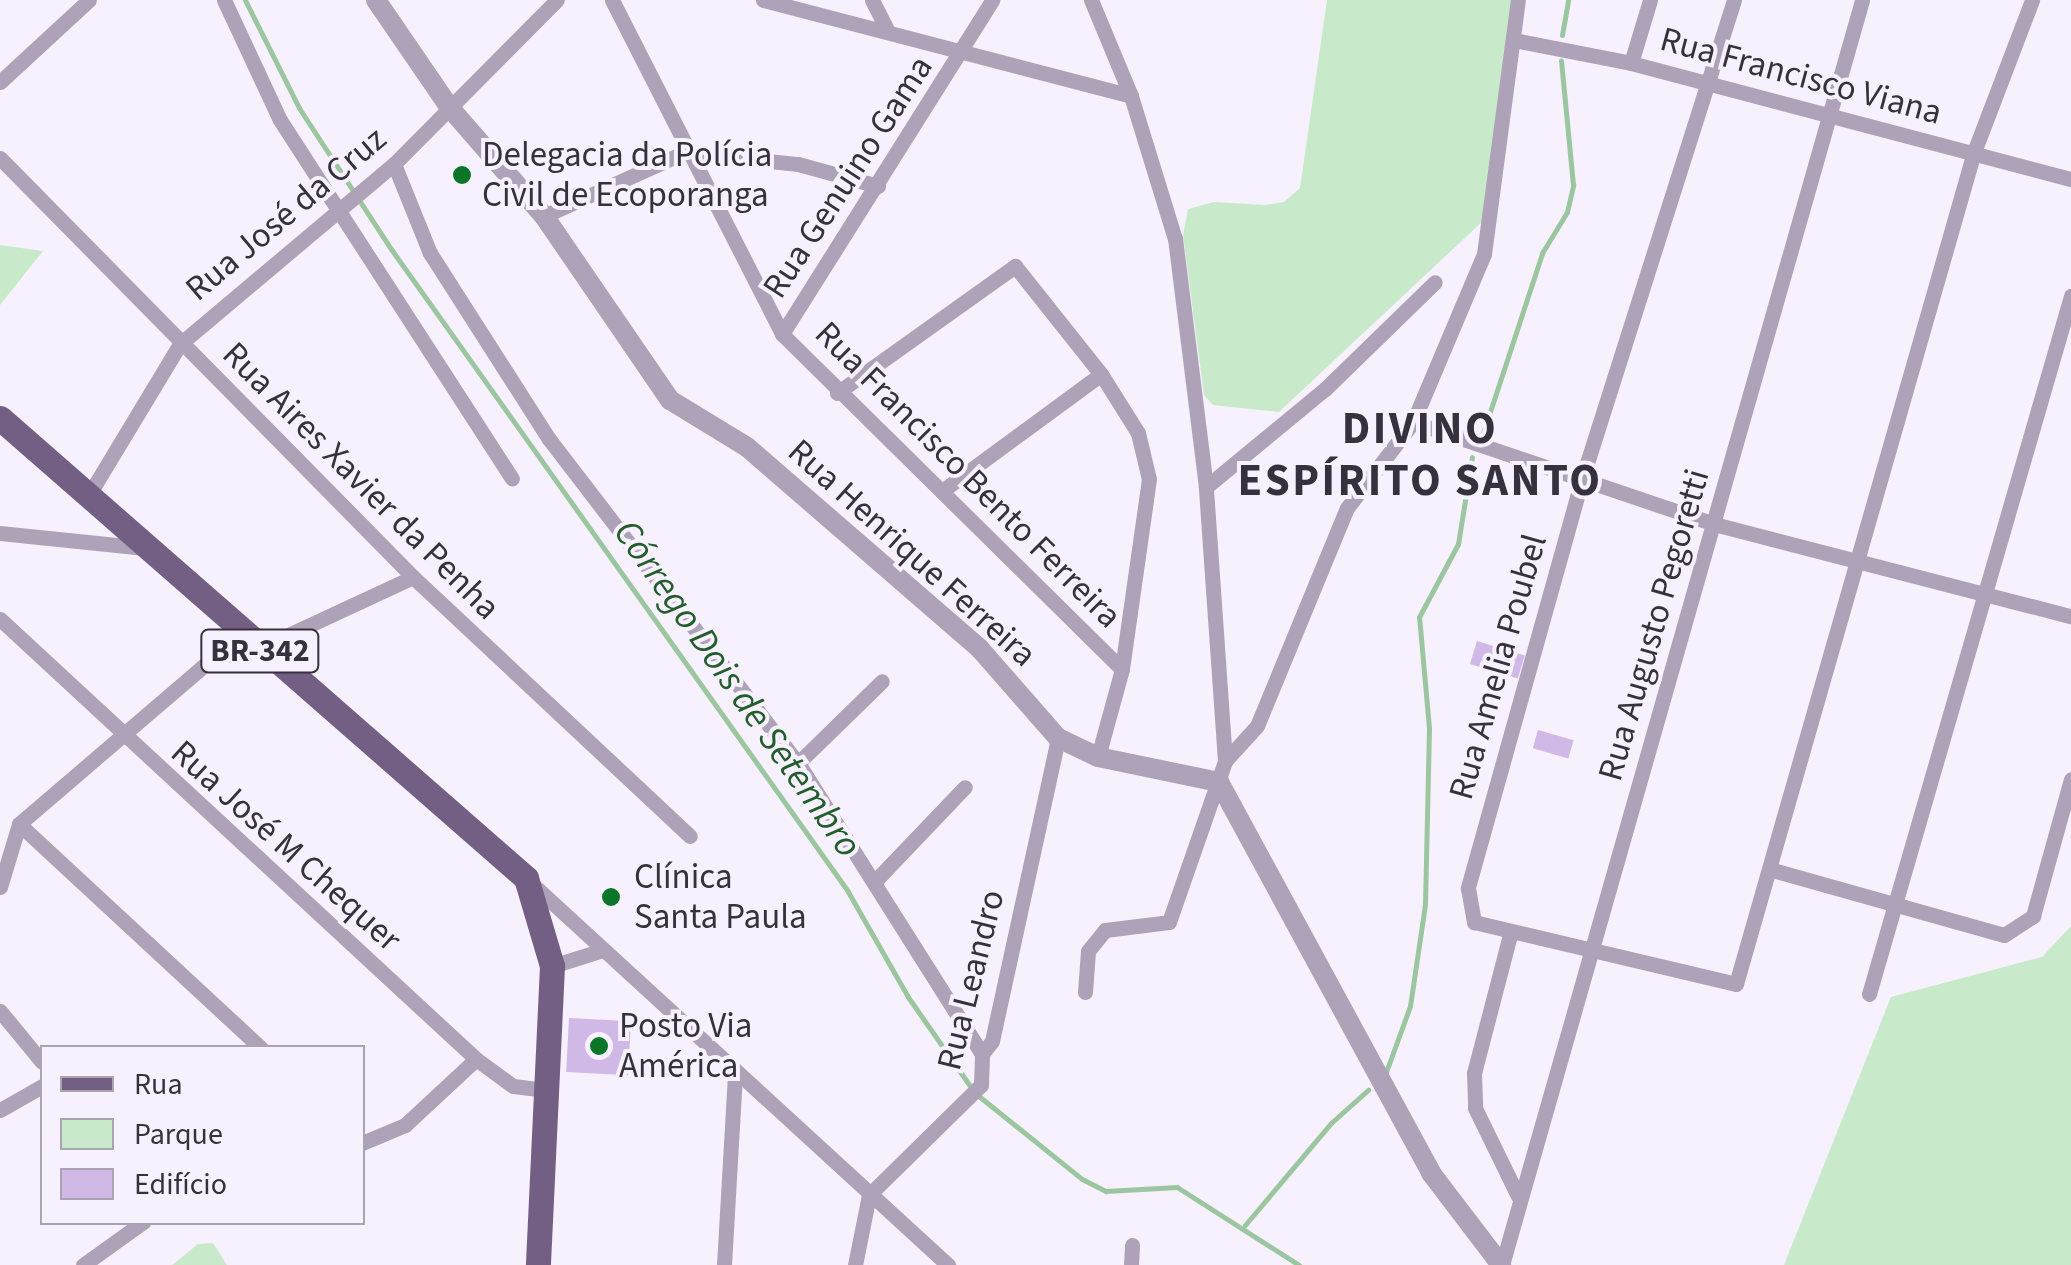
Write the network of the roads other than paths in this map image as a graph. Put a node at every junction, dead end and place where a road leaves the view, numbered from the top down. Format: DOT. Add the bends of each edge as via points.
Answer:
graph roads {
  1 [pos="90,0"];
  2 [pos="224,0"];
  3 [pos="376,0"];
  4 [pos="557,0"];
  5 [pos="612,0"];
  6 [pos="763,0"];
  7 [pos="872,0"];
  8 [pos="992,0"];
  9 [pos="1091,0"];
  10 [pos="1518,0"];
  11 [pos="1650,0"];
  12 [pos="1734,0"];
  13 [pos="1862,0"];
  14 [pos="2032,0"];
  15 [pos="886,28"];
  16 [pos="1514,40"];
  17 [pos="964,52"];
  18 [pos="1631,63"];
  19 [pos="0,82"];
  20 [pos="1706,82"];
  21 [pos="1131,96"];
  22 [pos="450,108"];
  23 [pos="1824,117"];
  24 [pos="685,152"];
  25 [pos="1974,152"];
  26 [pos="0,158"];
  27 [pos="394,164"];
  28 [pos="2071,179"];
  29 [pos="878,186"];
  30 [pos="338,208"];
  31 [pos="544,216"];
  32 [pos="1434,282"];
  33 [pos="2071,296"];
  34 [pos="782,334"];
  35 [pos="180,344"];
  36 [pos="1101,374"];
  37 [pos="838,393"];
  38 [pos="0,418"];
  39 [pos="1413,422"];
  40 [pos="512,478"];
  41 [pos="1582,478"];
  42 [pos="1206,486"];
  43 [pos="942,491"];
  44 [pos="88,498"];
  45 [pos="1714,524"];
  46 [pos="0,533"];
  47 [pos="149,548"];
  48 [pos="1856,562"];
  49 [pos="412,577"];
  50 [pos="1982,595"];
  51 [pos="2071,616"];
  52 [pos="0,620"];
  53 [pos="250,642"];
  54 [pos="1122,669"];
  55 [pos="882,680"];
  56 [pos="118,734"];
  57 [pos="1058,738"];
  58 [pos="1098,757"];
  59 [pos="1225,761"];
  60 [pos="798,763"];
  61 [pos="2071,780"];
  62 [pos="1219,782"];
  63 [pos="965,787"];
  64 [pos="18,824"];
  65 [pos="690,836"];
  66 [pos="1769,869"];
  67 [pos="526,878"];
  68 [pos="877,880"];
  69 [pos="0,887"];
  70 [pos="1895,904"];
  71 [pos="1511,931"];
  72 [pos="603,950"];
  73 [pos="1593,950"];
  74 [pos="552,966"];
  75 [pos="1085,992"];
  76 [pos="1869,994"];
  77 [pos="0,1011"];
  78 [pos="258,1045"];
  79 [pos="982,1054"];
  80 [pos="476,1059"];
  81 [pos="40,1060"];
  82 [pos="735,1075"];
  83 [pos="40,1087"];
  84 [pos="547,1090"];
  85 [pos="0,1110"];
  86 [pos="365,1141"];
  87 [pos="869,1195"];
  88 [pos="1518,1196"];
  89 [pos="139,1225"];
  90 [pos="1132,1245"];
  91 [pos="83,1265"];
  92 [pos="538,1265"];
  93 [pos="724,1265"];
  94 [pos="855,1265"];
  95 [pos="948,1265"];
  96 [pos="1131,1265"];
  97 [pos="1501,1265"];
  1 -- 19 [label="street"];
  2 -- 30 [label="street" via="280,120"];
  3 -- 22 [label="street, Rua Henrique Ferreira"];
  4 -- 22 [label="street, Rua José da Cruz"];
  5 -- 24 [label="street, Rua Francisco Bento Ferreira"];
  6 -- 15 [label="street"];
  7 -- 15 [label="street"];
  8 -- 17 [label="street, Rua Genuino Gama"];
  9 -- 21 [label="street"];
  10 -- 16 [label="street"];
  11 -- 18 [label="street"];
  12 -- 20 [label="street, Rua Amelia Poubel"];
  13 -- 23 [label="street, Rua Augusto Pegoretti"];
  14 -- 25 [label="street"];
  15 -- 17 [label="street"];
  16 -- 18 [label="street, Rua Francisco Viana"];
  16 -- 39 [label="street" via="1484,254"];
  17 -- 21 [label="street"];
  17 -- 29 [label="street, Rua Genuino Gama"];
  18 -- 20 [label="street, Rua Francisco Viana"];
  20 -- 23 [label="street, Rua Francisco Viana"];
  20 -- 41 [label="street, Rua Amelia Poubel"];
  21 -- 42 [label="street" via="1176,239"];
  22 -- 27 [label="street, Rua José da Cruz"];
  22 -- 31 [label="street, Rua Henrique Ferreira"];
  23 -- 25 [label="street, Rua Francisco Viana"];
  23 -- 45 [label="street, Rua Augusto Pegoretti"];
  24 -- 29 [label="street" via="798,164"];
  24 -- 31 [label="street"];
  24 -- 34 [label="street, Rua Francisco Bento Ferreira"];
  25 -- 28 [label="street, Rua Francisco Viana"];
  25 -- 48 [label="street"];
  26 -- 35 [label="street, Rua Aires Xavier da Penha"];
  27 -- 30 [label="street, Rua José da Cruz"];
  27 -- 60 [label="street" via="430,253 549,440"];
  29 -- 34 [label="street, Rua Genuino Gama"];
  30 -- 35 [label="street, Rua José da Cruz"];
  30 -- 40 [label="street"];
  31 -- 57 [label="street, Rua Henrique Ferreira" via="670,400 747,447 980,649"];
  32 -- 42 [label="street" via="1325,389"];
  33 -- 50 [label="street"];
  34 -- 37 [label="street, Rua Francisco Bento Ferreira"];
  35 -- 44 [label="street, Rua José da Cruz"];
  35 -- 49 [label="street, Rua Aires Xavier da Penha"];
  36 -- 37 [label="street" via="1016,266"];
  36 -- 43 [label="street"];
  36 -- 54 [label="street" via="1138,433 1149,479"];
  37 -- 43 [label="street, Rua Francisco Bento Ferreira"];
  38 -- 44 [label="main road, BR-342"];
  39 -- 41 [label="street"];
  39 -- 59 [label="street" via="1347,508 1256,726"];
  41 -- 45 [label="street"];
  41 -- 71 [label="street, Rua Amelia Poubel" via="1468,888 1474,922"];
  42 -- 59 [label="street"];
  43 -- 54 [label="street, Rua Francisco Bento Ferreira"];
  44 -- 47 [label="main road, BR-342"];
  45 -- 48 [label="street"];
  45 -- 73 [label="street, Rua Augusto Pegoretti"];
  46 -- 47 [label="street"];
  47 -- 53 [label="main road, BR-342"];
  48 -- 50 [label="street"];
  48 -- 66 [label="street"];
  49 -- 53 [label="street"];
  49 -- 65 [label="street, Rua Aires Xavier da Penha"];
  50 -- 51 [label="street"];
  50 -- 70 [label="street"];
  52 -- 56 [label="street, Rua José M Chequer"];
  53 -- 56 [label="street"];
  53 -- 67 [label="main road, BR-342"];
  54 -- 58 [label="street"];
  55 -- 60 [label="street"];
  56 -- 64 [label="street"];
  56 -- 80 [label="street, Rua José M Chequer"];
  57 -- 58 [label="street, Rua Henrique Ferreira"];
  57 -- 79 [label="street, Rua Leandro" via="992,1040"];
  58 -- 62 [label="street, Rua Henrique Ferreira"];
  59 -- 62 [label="street"];
  60 -- 68 [label="street"];
  61 -- 70 [label="street" via="2034,916 2004,935"];
  62 -- 75 [label="street" via="1169,922 1105,930 1088,951"];
  62 -- 97 [label="street" via="1431,1173"];
  63 -- 68 [label="street"];
  64 -- 69 [label="street"];
  64 -- 78 [label="street"];
  66 -- 70 [label="street"];
  66 -- 73 [label="street, Rua Amelia Poubel" via="1736,984"];
  67 -- 72 [label="street"];
  67 -- 74 [label="main road"];
  68 -- 79 [label="street"];
  70 -- 76 [label="street"];
  71 -- 73 [label="street, Rua Amelia Poubel"];
  71 -- 88 [label="street" via="1474,1073 1475,1108"];
  72 -- 74 [label="street"];
  72 -- 82 [label="street"];
  73 -- 88 [label="street, Rua Augusto Pegoretti"];
  74 -- 84 [label="main road"];
  77 -- 81 [label="street"];
  79 -- 87 [label="street, Rua Leandro" via="981,1085"];
  80 -- 84 [label="street, Rua José M Chequer" via="513,1086"];
  80 -- 86 [label="street" via="405,1125"];
  82 -- 87 [label="street"];
  82 -- 93 [label="street"];
  83 -- 85 [label="street"];
  84 -- 92 [label="main road"];
  87 -- 94 [label="street"];
  87 -- 95 [label="street"];
  88 -- 97 [label="street, Rua Augusto Pegoretti"];
  89 -- 91 [label="street"];
  90 -- 96 [label="street"];
}
